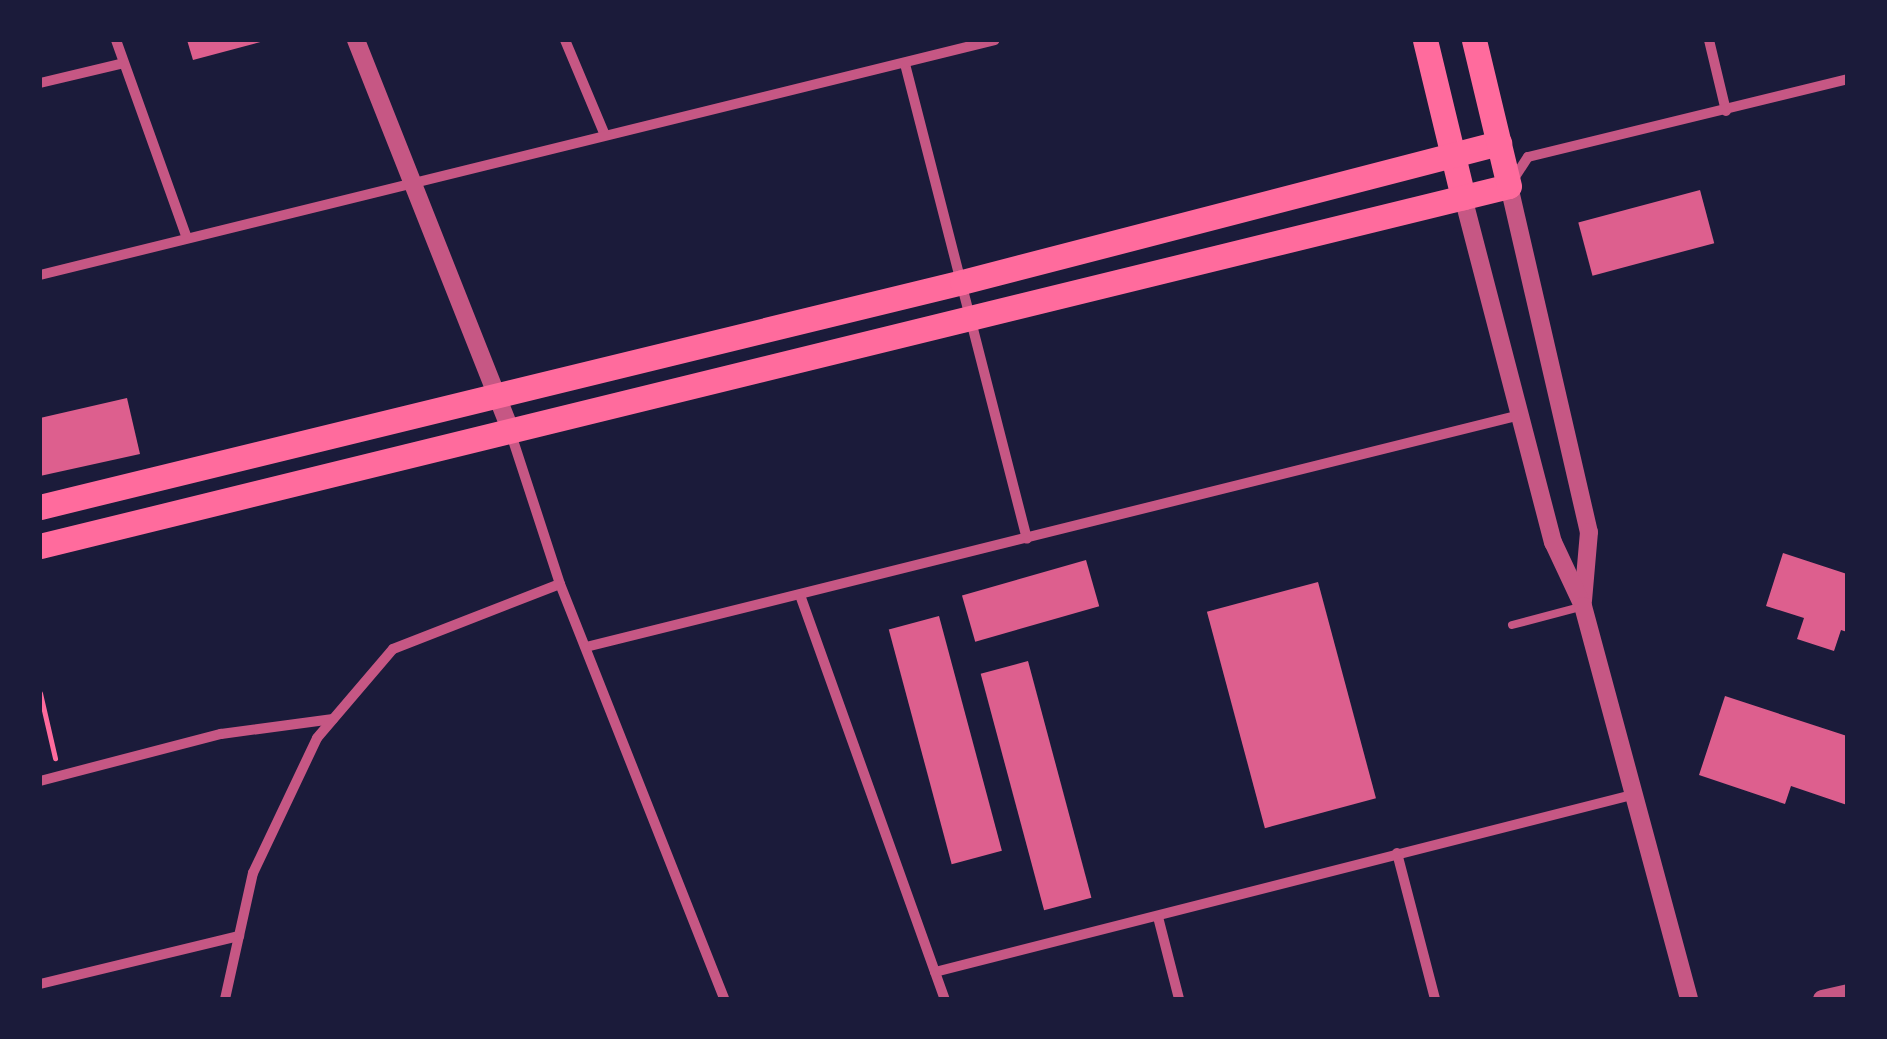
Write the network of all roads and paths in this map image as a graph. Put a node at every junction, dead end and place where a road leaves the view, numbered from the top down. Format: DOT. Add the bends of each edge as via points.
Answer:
graph roads {
  1 [pos="116,40"];
  2 [pos="356,40"];
  3 [pos="566,40"];
  4 [pos="994,40"];
  5 [pos="1426,40"];
  6 [pos="1474,40"];
  7 [pos="1709,40"];
  8 [pos="124,63"];
  9 [pos="905,64"];
  10 [pos="1847,79"];
  11 [pos="40,83"];
  12 [pos="1726,111"];
  13 [pos="605,135"];
  14 [pos="1499,143"];
  15 [pos="1453,155"];
  16 [pos="417,186"];
  17 [pos="1509,186"];
  18 [pos="1463,197"];
  19 [pos="187,238"];
  20 [pos="40,276"];
  21 [pos="962,282"];
  22 [pos="972,314"];
  23 [pos="492,395"];
  24 [pos="1520,415"];
  25 [pos="509,428"];
  26 [pos="40,507"];
  27 [pos="1026,539"];
  28 [pos="40,546"];
  29 [pos="560,584"];
  30 [pos="800,595"];
  31 [pos="1583,606"];
  32 [pos="1512,624"];
  33 [pos="586,648"];
  34 [pos="40,693"];
  35 [pos="334,718"];
  36 [pos="60,776"];
  37 [pos="40,781"];
  38 [pos="1632,795"];
  39 [pos="1397,853"];
  40 [pos="1158,918"];
  41 [pos="239,936"];
  42 [pos="936,972"];
  43 [pos="40,984"];
  44 [pos="1847,993"];
  45 [pos="225,999"];
  46 [pos="724,999"];
  47 [pos="945,999"];
  48 [pos="1179,999"];
  49 [pos="1435,999"];
  50 [pos="1689,999"];
  51 [pos="1822,999"];
  1 -- 8 [label="street"];
  2 -- 16 [label="street"];
  3 -- 13 [label="street"];
  4 -- 9 [label="street"];
  5 -- 15 [label="main road"];
  6 -- 14 [label="main road"];
  7 -- 12 [label="street"];
  8 -- 11 [label="street"];
  8 -- 19 [label="street"];
  9 -- 13 [label="street"];
  9 -- 21 [label="street"];
  10 -- 12 [label="street"];
  12 -- 17 [label="street" via="1528,157"];
  13 -- 16 [label="street"];
  14 -- 15 [label="main road"];
  14 -- 17 [label="main road"];
  15 -- 18 [label="main road"];
  15 -- 21 [label="main road"];
  16 -- 19 [label="street"];
  16 -- 23 [label="street"];
  17 -- 18 [label="main road"];
  17 -- 31 [label="street" via="1590,532"];
  18 -- 22 [label="main road"];
  18 -- 24 [label="street"];
  19 -- 20 [label="street"];
  21 -- 22 [label="street"];
  21 -- 23 [label="main road"];
  22 -- 25 [label="main road"];
  22 -- 27 [label="street"];
  23 -- 25 [label="street"];
  23 -- 26 [label="main road"];
  24 -- 27 [label="street"];
  24 -- 31 [label="street" via="1554,542"];
  25 -- 28 [label="main road"];
  25 -- 29 [label="street"];
  27 -- 30 [label="street"];
  29 -- 33 [label="street"];
  29 -- 35 [label="street" via="393,648"];
  30 -- 33 [label="street"];
  30 -- 42 [label="street"];
  31 -- 32 [label="lane"];
  31 -- 38 [label="street"];
  33 -- 46 [label="street"];
  34 -- 36 [label="path"];
  35 -- 36 [label="street" via="221,734"];
  35 -- 41 [label="street" via="252,873"];
  36 -- 37 [label="street"];
  38 -- 39 [label="street"];
  38 -- 50 [label="street"];
  39 -- 40 [label="street"];
  39 -- 49 [label="street"];
  40 -- 42 [label="street"];
  40 -- 48 [label="street"];
  41 -- 43 [label="street"];
  41 -- 45 [label="street"];
  42 -- 47 [label="street"];
  44 -- 51 [label="street"];
}
